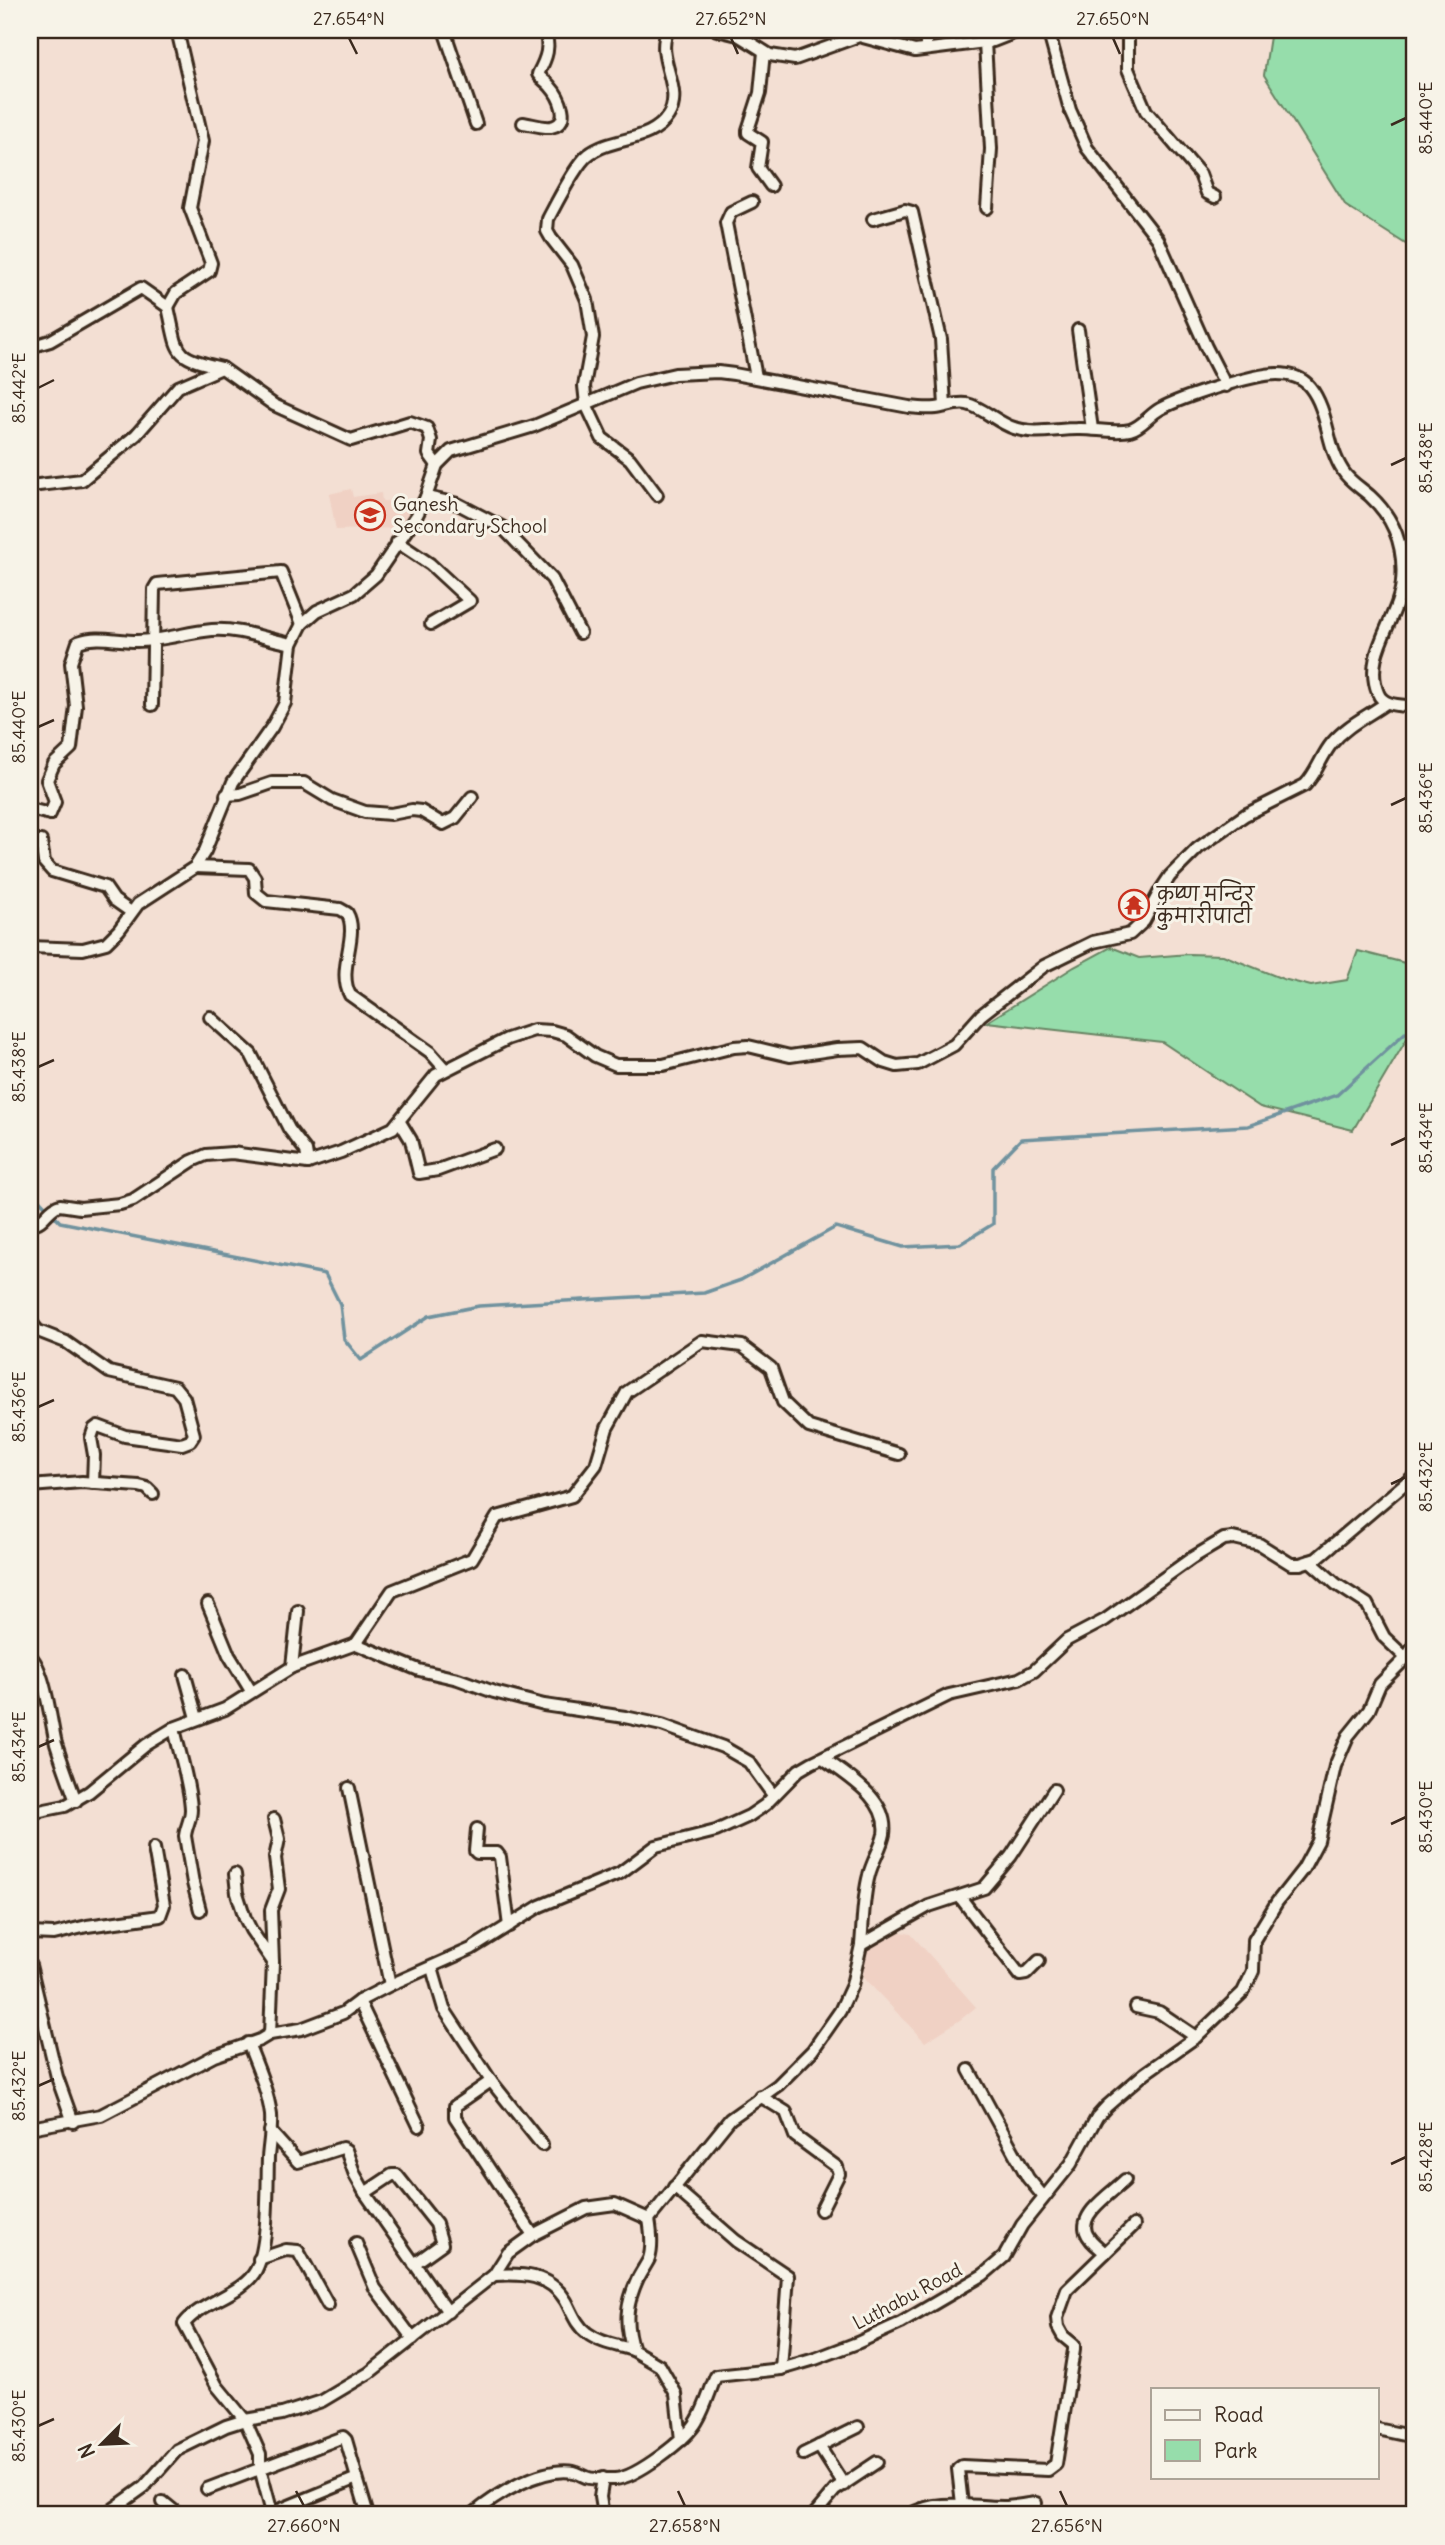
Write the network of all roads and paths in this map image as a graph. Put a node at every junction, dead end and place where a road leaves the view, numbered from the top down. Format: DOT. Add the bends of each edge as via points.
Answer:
graph roads {
  1 [pos="177,30"];
  2 [pos="444,30"];
  3 [pos="543,30"];
  4 [pos="716,30"];
  5 [pos="926,30"];
  6 [pos="1020,30"];
  7 [pos="1048,30"];
  8 [pos="1130,30"];
  9 [pos="669,31"];
  10 [pos="985,42"];
  11 [pos="926,49"];
  12 [pos="764,52"];
  13 [pos="523,123"];
  14 [pos="476,124"];
  15 [pos="771,186"];
  16 [pos="1215,197"];
  17 [pos="752,202"];
  18 [pos="987,208"];
  19 [pos="873,219"];
  20 [pos="168,307"];
  21 [pos="1078,330"];
  22 [pos="30,347"];
  23 [pos="222,368"];
  24 [pos="756,377"];
  25 [pos="1226,386"];
  26 [pos="586,404"];
  27 [pos="945,406"];
  28 [pos="1092,429"];
  29 [pos="437,465"];
  30 [pos="30,486"];
  31 [pos="657,495"];
  32 [pos="426,497"];
  33 [pos="397,542"];
  34 [pos="302,624"];
  35 [pos="431,624"];
  36 [pos="580,633"];
  37 [pos="151,640"];
  38 [pos="292,644"];
  39 [pos="1386,703"];
  40 [pos="152,705"];
  41 [pos="1415,707"];
  42 [pos="226,795"];
  43 [pos="472,797"];
  44 [pos="30,809"];
  45 [pos="30,841"];
  46 [pos="195,867"];
  47 [pos="131,912"];
  48 [pos="30,947"];
  49 [pos="211,1017"];
  50 [pos="445,1069"];
  51 [pos="400,1122"];
  52 [pos="495,1149"];
  53 [pos="308,1163"];
  54 [pos="30,1224"];
  55 [pos="30,1321"];
  56 [pos="899,1454"];
  57 [pos="1415,1475"];
  58 [pos="93,1483"];
  59 [pos="30,1486"];
  60 [pos="153,1494"];
  61 [pos="1310,1561"];
  62 [pos="208,1604"];
  63 [pos="298,1611"];
  64 [pos="356,1644"];
  65 [pos="1415,1644"];
  66 [pos="30,1656"];
  67 [pos="1406,1658"];
  68 [pos="292,1667"];
  69 [pos="184,1675"];
  70 [pos="251,1691"];
  71 [pos="197,1718"];
  72 [pos="173,1727"];
  73 [pos="823,1758"];
  74 [pos="349,1788"];
  75 [pos="1054,1790"];
  76 [pos="773,1795"];
  77 [pos="76,1801"];
  78 [pos="30,1813"];
  79 [pos="274,1819"];
  80 [pos="477,1829"];
  81 [pos="154,1849"];
  82 [pos="234,1874"];
  83 [pos="960,1897"];
  84 [pos="200,1910"];
  85 [pos="509,1926"];
  86 [pos="30,1933"];
  87 [pos="860,1945"];
  88 [pos="1039,1961"];
  89 [pos="273,1962"];
  90 [pos="30,1965"];
  91 [pos="432,1968"];
  92 [pos="390,1985"];
  93 [pos="359,2001"];
  94 [pos="1136,2007"];
  95 [pos="270,2034"];
  96 [pos="1196,2037"];
  97 [pos="248,2043"];
  98 [pos="969,2070"];
  99 [pos="491,2081"];
  100 [pos="760,2096"];
  101 [pos="73,2122"];
  102 [pos="419,2126"];
  103 [pos="30,2128"];
  104 [pos="270,2131"];
  105 [pos="542,2145"];
  106 [pos="1125,2180"];
  107 [pos="674,2187"];
  108 [pos="365,2193"];
  109 [pos="1043,2196"];
  110 [pos="821,2210"];
  111 [pos="649,2219"];
  112 [pos="1135,2225"];
  113 [pos="533,2235"];
  114 [pos="356,2243"];
  115 [pos="1105,2253"];
  116 [pos="259,2259"];
  117 [pos="414,2264"];
  118 [pos="494,2275"];
  119 [pos="328,2305"];
  120 [pos="449,2312"];
  121 [pos="413,2339"];
  122 [pos="633,2350"];
  123 [pos="781,2369"];
  124 [pos="245,2420"];
  125 [pos="858,2427"];
  126 [pos="1378,2429"];
  127 [pos="1415,2434"];
  128 [pos="681,2440"];
  129 [pos="820,2446"];
  130 [pos="803,2454"];
  131 [pos="877,2462"];
  132 [pos="260,2468"];
  133 [pos="603,2478"];
  134 [pos="357,2479"];
  135 [pos="844,2485"];
  136 [pos="208,2489"];
  137 [pos="163,2502"];
  138 [pos="1036,2503"];
  139 [pos="962,2504"];
  140 [pos="269,2514"];
  141 [pos="105,2515"];
  142 [pos="179,2515"];
  143 [pos="368,2515"];
  144 [pos="472,2515"];
  145 [pos="603,2515"];
  146 [pos="814,2515"];
  147 [pos="909,2515"];
  1 -- 20 [label="street" via="203,141 190,208 211,263 209,271 176,293"];
  2 -- 14 [label="street"];
  3 -- 13 [label="street" via="547,58 538,74 561,103 564,116 551,127"];
  4 -- 12 [label="street" via="738,35"];
  5 -- 11 [label="street"];
  6 -- 10 [label="street"];
  7 -- 25 [label="street" via="1070,110 1087,148 1158,239"];
  8 -- 16 [label="street" via="1128,69 1146,111 1200,174 1207,193"];
  9 -- 26 [label="street" via="663,42 673,98 668,116 657,129 585,156 548,219 547,231 572,265 587,300 593,337 584,386"];
  10 -- 11 [label="street"];
  10 -- 18 [label="street" via="991,149"];
  11 -- 12 [label="street" via="915,51 859,36 795,59"];
  12 -- 15 [label="street" via="760,97 748,133 762,142 758,168"];
  17 -- 24 [label="street" via="731,212 726,223"];
  19 -- 27 [label="street" via="912,212 941,339"];
  20 -- 22 [label="street" via="141,288 50,341"];
  20 -- 23 [label="street" via="183,357"];
  21 -- 28 [label="street"];
  23 -- 29 [label="street" via="274,405 351,440 410,422 427,428 429,454"];
  23 -- 30 [label="street" via="178,387 136,435 82,480"];
  24 -- 26 [label="street" via="718,372 675,374 636,383"];
  24 -- 27 [label="street" via="909,407"];
  25 -- 28 [label="street" via="1164,407 1129,431"];
  25 -- 39 [label="street" via="1268,374 1304,381 1320,405 1342,471 1392,521 1400,547 1402,584 1379,646 1374,677"];
  26 -- 29 [label="street" via="534,426 460,447"];
  26 -- 31 [label="street" via="602,438 630,459"];
  27 -- 28 [label="street" via="972,405 1000,423 1034,432"];
  29 -- 32 [label="street"];
  32 -- 33 [label="street"];
  32 -- 36 [label="street" via="458,504 502,527 552,579"];
  33 -- 34 [label="street" via="366,584"];
  33 -- 35 [label="street" via="430,564 470,601"];
  34 -- 37 [label="street" via="281,572 164,582 154,589"];
  34 -- 38 [label="street"];
  37 -- 38 [label="street" via="212,630 239,631"];
  37 -- 40 [label="street"];
  37 -- 44 [label="street" via="92,637 78,642 71,663 76,706 71,748 54,764 47,780 55,802 50,814"];
  38 -- 42 [label="street" via="285,703"];
  39 -- 41 [label="street"];
  39 -- 50 [label="street" via="1334,740 1306,785 1245,815 1198,848 1170,876 1144,922 1130,934 1093,943 1044,966 981,1015 954,1045 918,1064 897,1066 863,1048 790,1056 748,1046 663,1065 616,1065 566,1035 534,1030"];
  42 -- 43 [label="street" via="272,783 304,783 332,800 365,811 421,811 443,824 455,818"];
  42 -- 46 [label="street"];
  45 -- 47 [label="street" via="41,841 44,862 52,871 105,887"];
  46 -- 47 [label="street"];
  46 -- 50 [label="street" via="249,869 256,892 266,901 347,913 351,925 344,981 350,995 430,1052"];
  47 -- 48 [label="street" via="113,937 96,947"];
  49 -- 53 [label="street" via="251,1054 289,1129 306,1151"];
  50 -- 51 [label="street" via="426,1085"];
  51 -- 52 [label="street" via="411,1140 419,1173"];
  51 -- 53 [label="street" via="376,1138"];
  53 -- 54 [label="street" via="217,1153 192,1161 120,1205 60,1205"];
  55 -- 58 [label="street" via="38,1331 66,1342 109,1373 167,1384 184,1398 194,1435 182,1444 125,1436 98,1426 94,1429"];
  56 -- 64 [label="street" via="809,1427 783,1402 771,1368 742,1346 702,1341 627,1392 607,1428 596,1465 572,1496 497,1517 472,1559 392,1591"];
  57 -- 61 [label="street"];
  58 -- 59 [label="street"];
  58 -- 60 [label="street" via="139,1486"];
  61 -- 67 [label="street" via="1367,1604 1384,1637"];
  61 -- 73 [label="street" via="1291,1564 1259,1544 1224,1539 1105,1620 1067,1640 1034,1671 1019,1679 949,1695"];
  62 -- 70 [label="street" via="229,1655"];
  63 -- 68 [label="street"];
  64 -- 68 [label="street"];
  64 -- 76 [label="street" via="419,1670 494,1692 662,1725 723,1747 749,1762"];
  65 -- 67 [label="street"];
  66 -- 77 [label="street"];
  67 -- 96 [label="street, Luthabu Road" via="1380,1684 1369,1710 1348,1736 1335,1766 1318,1841 1254,1940 1253,1970 1242,1992"];
  68 -- 70 [label="street"];
  69 -- 71 [label="street"];
  70 -- 71 [label="street" via="225,1709"];
  71 -- 72 [label="street"];
  72 -- 77 [label="street"];
  72 -- 84 [label="street" via="191,1808 186,1836"];
  73 -- 76 [label="street" via="800,1770"];
  73 -- 87 [label="street" via="874,1799 883,1820 884,1835 868,1878"];
  74 -- 92 [label="street"];
  75 -- 83 [label="street" via="984,1888"];
  76 -- 85 [label="street" via="749,1816 656,1846 620,1873 540,1906"];
  77 -- 78 [label="street" via="52,1811"];
  79 -- 89 [label="street" via="279,1839 275,1858 279,1889 271,1910"];
  80 -- 85 [label="street" via="475,1851 500,1857"];
  81 -- 86 [label="street" via="164,1905 160,1916 54,1934"];
  82 -- 89 [label="street" via="245,1918"];
  83 -- 87 [label="street" via="929,1906"];
  83 -- 88 [label="street" via="1020,1975"];
  85 -- 91 [label="street"];
  87 -- 100 [label="street" via="852,1985 840,2011 799,2066"];
  89 -- 95 [label="street"];
  90 -- 101 [label="street" via="57,2077"];
  91 -- 92 [label="street"];
  91 -- 99 [label="street" via="444,2009"];
  92 -- 93 [label="street"];
  93 -- 95 [label="street" via="319,2022"];
  93 -- 102 [label="street"];
  94 -- 96 [label="street" via="1159,2012"];
  95 -- 97 [label="street"];
  96 -- 109 [label="street, Luthabu Road" via="1107,2106 1071,2164"];
  97 -- 101 [label="street" via="189,2067 101,2115"];
  97 -- 104 [label="street" via="271,2115"];
  98 -- 109 [label="street" via="1028,2178"];
  99 -- 105 [label="street"];
  99 -- 113 [label="street" via="454,2111"];
  100 -- 107 [label="street" via="730,2119"];
  100 -- 110 [label="street" via="786,2112 795,2136 837,2167 839,2174"];
  101 -- 103 [label="street"];
  104 -- 108 [label="street" via="298,2162 346,2150"];
  104 -- 116 [label="street"];
  106 -- 115 [label="street" via="1086,2221 1090,2239"];
  107 -- 111 [label="street"];
  107 -- 123 [label="street" via="736,2241 789,2276"];
  108 -- 117 [label="street"];
  108 -- 117 [label="street" via="397,2175 436,2224 442,2244"];
  109 -- 123 [label="street, Luthabu Road" via="1004,2257 983,2275 901,2323"];
  111 -- 113 [label="street" via="615,2204 586,2208"];
  111 -- 122 [label="street" via="649,2258 630,2300 626,2329"];
  112 -- 115 [label="street"];
  113 -- 118 [label="street" via="508,2253"];
  114 -- 121 [label="street" via="375,2288"];
  115 -- 139 [label="street" via="1067,2290 1057,2318 1074,2350 1056,2465 1048,2470 962,2466 958,2469"];
  116 -- 119 [label="street" via="298,2251"];
  116 -- 124 [label="street" via="256,2271 236,2289 191,2315 184,2324 217,2386"];
  117 -- 120 [label="street"];
  118 -- 120 [label="street"];
  118 -- 122 [label="street" via="543,2279 565,2300 585,2332"];
  120 -- 121 [label="street"];
  121 -- 124 [label="street" via="322,2401"];
  122 -- 128 [label="street" via="660,2366 676,2394"];
  123 -- 128 [label="street, Luthabu Road" via="716,2376 697,2421"];
  124 -- 132 [label="street" via="260,2454"];
  124 -- 141 [label="street" via="177,2450 144,2487"];
  125 -- 129 [label="street"];
  126 -- 127 [label="street"];
  128 -- 133 [label="street, Luthabu Road" via="632,2475"];
  129 -- 130 [label="street"];
  129 -- 135 [label="street"];
  131 -- 135 [label="street"];
  132 -- 134 [label="street" via="343,2437"];
  132 -- 136 [label="street"];
  132 -- 140 [label="street"];
  133 -- 144 [label="street, Luthabu Road" via="551,2473 520,2483"];
  133 -- 145 [label="street"];
  134 -- 140 [label="street"];
  134 -- 143 [label="street"];
  135 -- 146 [label="street"];
  137 -- 142 [label="street"];
  138 -- 139 [label="street" via="1003,2507"];
  139 -- 147 [label="street" via="923,2507"];
}
